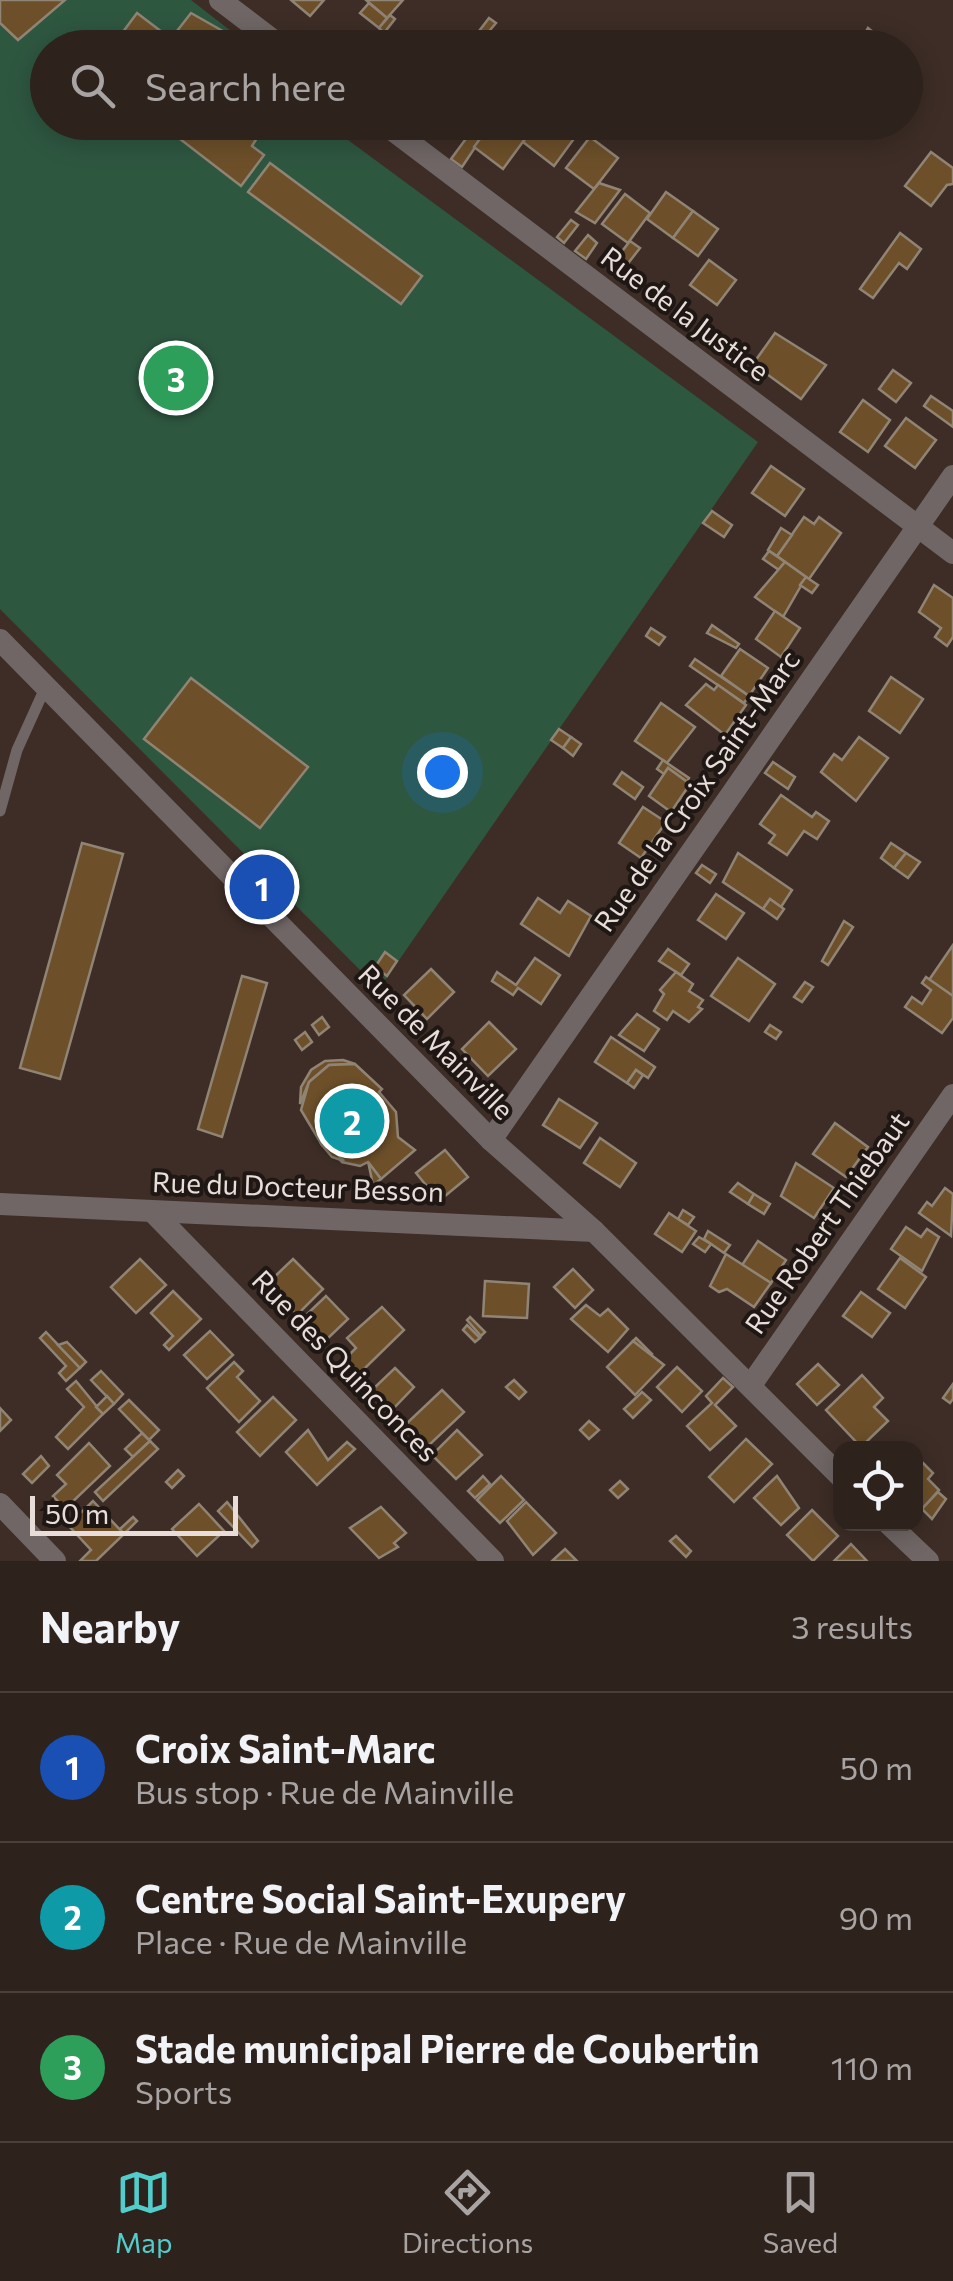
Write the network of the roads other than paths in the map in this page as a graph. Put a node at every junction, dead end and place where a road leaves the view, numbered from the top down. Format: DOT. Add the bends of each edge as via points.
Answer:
graph roads {
  1 [pos="220,0"];
  2 [pos="259,30"];
  3 [pos="406,140"];
  4 [pos="953,476"];
  5 [pos="917,526"];
  6 [pos="953,553"];
  7 [pos="0,640"];
  8 [pos="46,686"];
  9 [pos="0,811"];
  10 [pos="953,1094"];
  11 [pos="491,1140"];
  12 [pos="0,1204"];
  13 [pos="154,1212"];
  14 [pos="594,1231"];
  15 [pos="751,1385"];
  16 [pos="833,1469"];
  17 [pos="0,1504"];
  18 [pos="896,1531"];
  19 [pos="55,1561"];
  20 [pos="493,1561"];
  21 [pos="928,1561"];
  1 -- 2 [label="street"];
  3 -- 5 [label="street, Rue de la Justice"];
  4 -- 5 [label="street, Rue de la Croix Saint-Marc"];
  5 -- 6 [label="street, Rue de la Justice"];
  5 -- 11 [label="street, Rue de la Croix Saint-Marc"];
  7 -- 8 [label="street, Rue de Mainville"];
  8 -- 9 [label="lane" via="17,750"];
  8 -- 11 [label="street, Rue de Mainville"];
  10 -- 15 [label="street, Rue Robert Thiebaut"];
  11 -- 14 [label="street, Rue de Mainville"];
  12 -- 13 [label="street, Rue du Docteur Besson"];
  13 -- 14 [label="street, Rue du Docteur Besson"];
  13 -- 20 [label="street, Rue des Quinconces"];
  14 -- 15 [label="street, Rue de Mainville"];
  15 -- 16 [label="street, Rue de Mainville"];
  17 -- 19 [label="street"];
  18 -- 21 [label="street"];
}
